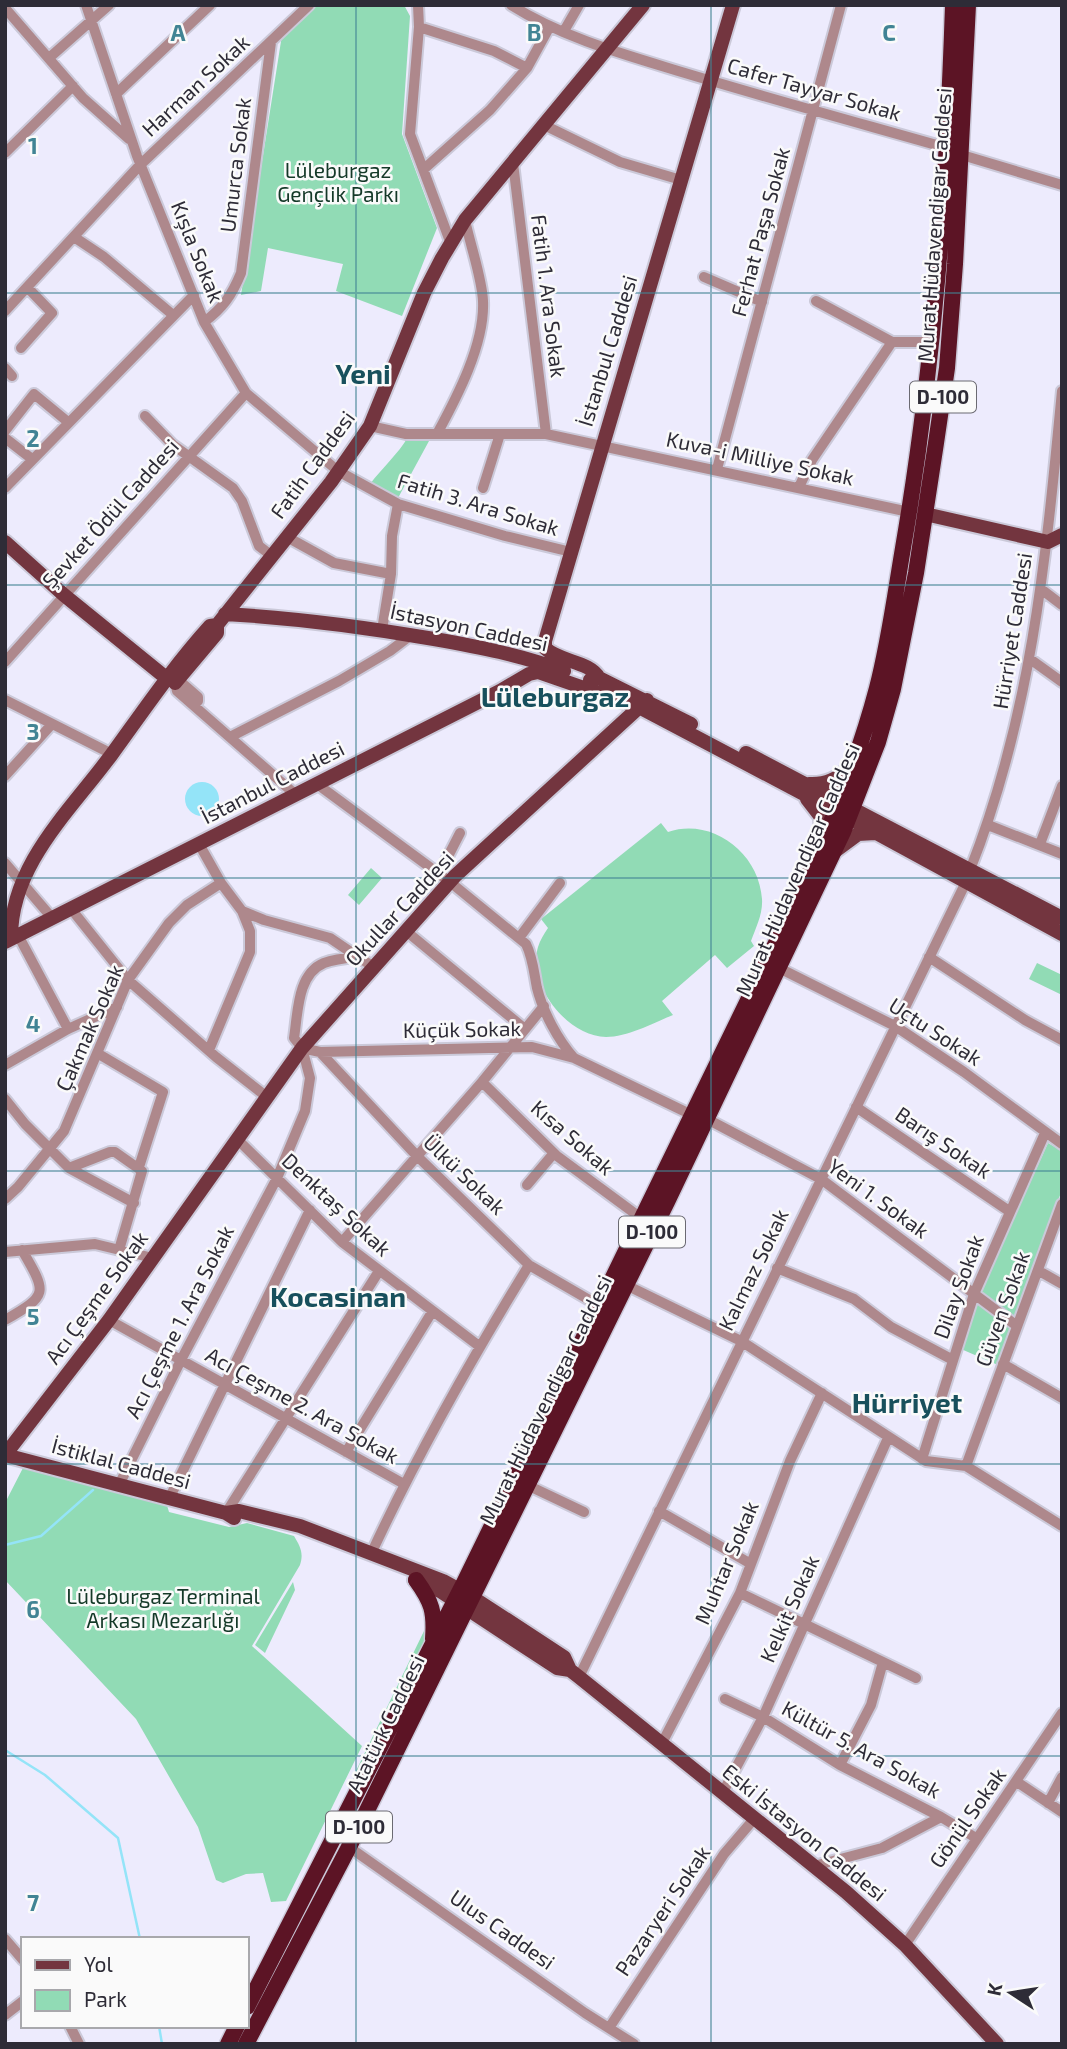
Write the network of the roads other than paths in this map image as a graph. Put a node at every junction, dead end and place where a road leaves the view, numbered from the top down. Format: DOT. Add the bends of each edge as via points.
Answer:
graph roads {
  1 [pos="86,5"];
  2 [pos="108,5"];
  3 [pos="209,5"];
  4 [pos="309,5"];
  5 [pos="511,5"];
  6 [pos="579,5"];
  7 [pos="643,5"];
  8 [pos="733,5"];
  9 [pos="841,5"];
  10 [pos="953,5"];
  11 [pos="968,5"];
  12 [pos="419,6"];
  13 [pos="7,8"];
  14 [pos="91,21"];
  15 [pos="550,26"];
  16 [pos="419,27"];
  17 [pos="564,31"];
  18 [pos="271,41"];
  19 [pos="608,49"];
  20 [pos="49,58"];
  21 [pos="527,68"];
  22 [pos="711,81"];
  23 [pos="73,86"];
  24 [pos="116,94"];
  25 [pos="814,111"];
  26 [pos="544,125"];
  27 [pos="132,141"];
  28 [pos="947,148"];
  29 [pos="5,153"];
  30 [pos="962,155"];
  31 [pos="513,163"];
  32 [pos="140,165"];
  33 [pos="424,169"];
  34 [pos="681,180"];
  35 [pos="1062,185"];
  36 [pos="465,220"];
  37 [pos="74,237"];
  38 [pos="451,244"];
  39 [pos="704,277"];
  40 [pos="27,287"];
  41 [pos="194,295"];
  42 [pos="816,301"];
  43 [pos="762,302"];
  44 [pos="5,311"];
  45 [pos="173,315"];
  46 [pos="204,322"];
  47 [pos="892,342"];
  48 [pos="931,342"];
  49 [pos="20,348"];
  50 [pos="1062,391"];
  51 [pos="246,393"];
  52 [pos="145,416"];
  53 [pos="68,422"];
  54 [pos="370,426"];
  55 [pos="5,431"];
  56 [pos="437,434"];
  57 [pos="500,434"];
  58 [pos="546,434"];
  59 [pos="5,438"];
  60 [pos="602,445"];
  61 [pos="190,454"];
  62 [pos="32,459"];
  63 [pos="717,469"];
  64 [pos="338,471"];
  65 [pos="799,487"];
  66 [pos="5,488"];
  67 [pos="483,488"];
  68 [pos="398,504"];
  69 [pos="917,513"];
  70 [pos="1062,535"];
  71 [pos="287,537"];
  72 [pos="1048,541"];
  73 [pos="5,542"];
  74 [pos="571,552"];
  75 [pos="272,556"];
  76 [pos="391,574"];
  77 [pos="1041,589"];
  78 [pos="64,595"];
  79 [pos="1062,605"];
  80 [pos="221,619"];
  81 [pos="382,630"];
  82 [pos="411,635"];
  83 [pos="1030,659"];
  84 [pos="5,662"];
  85 [pos="599,678"];
  86 [pos="170,680"];
  87 [pos="1062,682"];
  88 [pos="5,700"];
  89 [pos="643,704"];
  90 [pos="52,724"];
  91 [pos="230,737"];
  92 [pos="112,754"];
  93 [pos="852,767"];
  94 [pos="5,776"];
  95 [pos="864,782"];
  96 [pos="317,784"];
  97 [pos="1062,786"];
  98 [pos="804,789"];
  99 [pos="296,795"];
  100 [pos="844,810"];
  101 [pos="988,825"];
  102 [pos="880,828"];
  103 [pos="460,833"];
  104 [pos="200,844"];
  105 [pos="1040,844"];
  106 [pos="827,851"];
  107 [pos="1062,855"];
  108 [pos="5,863"];
  109 [pos="968,876"];
  110 [pos="445,878"];
  111 [pos="22,883"];
  112 [pos="221,883"];
  113 [pos="560,883"];
  114 [pos="72,910"];
  115 [pos="242,911"];
  116 [pos="1062,918"];
  117 [pos="53,919"];
  118 [pos="264,920"];
  119 [pos="406,931"];
  120 [pos="1062,934"];
  121 [pos="519,938"];
  122 [pos="11,939"];
  123 [pos="250,952"];
  124 [pos="358,957"];
  125 [pos="929,957"];
  126 [pos="374,967"];
  127 [pos="779,968"];
  128 [pos="128,980"];
  129 [pos="544,1006"];
  130 [pos="117,1007"];
  131 [pos="895,1026"];
  132 [pos="68,1029"];
  133 [pos="525,1029"];
  134 [pos="1062,1040"];
  135 [pos="302,1048"];
  136 [pos="508,1049"];
  137 [pos="209,1050"];
  138 [pos="320,1052"];
  139 [pos="97,1053"];
  140 [pos="574,1058"];
  141 [pos="5,1065"];
  142 [pos="482,1082"];
  143 [pos="267,1097"];
  144 [pos="5,1099"];
  145 [pos="856,1107"];
  146 [pos="699,1117"];
  147 [pos="1045,1133"];
  148 [pos="238,1140"];
  149 [pos="1062,1144"];
  150 [pos="50,1150"];
  151 [pos="554,1153"];
  152 [pos="417,1156"];
  153 [pos="220,1165"];
  154 [pos="139,1167"];
  155 [pos="69,1168"];
  156 [pos="277,1178"];
  157 [pos="821,1179"];
  158 [pos="527,1185"];
  159 [pos="5,1199"];
  160 [pos="134,1203"];
  161 [pos="1062,1204"];
  162 [pos="310,1210"];
  163 [pos="1009,1211"];
  164 [pos="641,1218"];
  165 [pos="342,1242"];
  166 [pos="22,1250"];
  167 [pos="119,1250"];
  168 [pos="5,1252"];
  169 [pos="153,1258"];
  170 [pos="529,1265"];
  171 [pos="777,1268"];
  172 [pos="379,1271"];
  173 [pos="1039,1271"];
  174 [pos="1062,1284"];
  175 [pos="626,1285"];
  176 [pos="974,1294"];
  177 [pos="598,1305"];
  178 [pos="432,1312"];
  179 [pos="5,1320"];
  180 [pos="109,1320"];
  181 [pos="1017,1326"];
  182 [pos="741,1341"];
  183 [pos="479,1346"];
  184 [pos="181,1360"];
  185 [pos="953,1360"];
  186 [pos="1003,1364"];
  187 [pos="224,1384"];
  188 [pos="822,1393"];
  189 [pos="1062,1398"];
  190 [pos="285,1418"];
  191 [pos="888,1438"];
  192 [pos="346,1452"];
  193 [pos="5,1455"];
  194 [pos="922,1459"];
  195 [pos="966,1466"];
  196 [pos="404,1484"];
  197 [pos="119,1485"];
  198 [pos="527,1485"];
  199 [pos="169,1499"];
  200 [pos="659,1511"];
  201 [pos="584,1512"];
  202 [pos="226,1513"];
  203 [pos="1062,1525"];
  204 [pos="319,1536"];
  205 [pos="372,1552"];
  206 [pos="751,1564"];
  207 [pos="416,1580"];
  208 [pos="740,1593"];
  209 [pos="463,1600"];
  210 [pos="804,1624"];
  211 [pos="433,1646"];
  212 [pos="883,1662"];
  213 [pos="575,1673"];
  214 [pos="916,1678"];
  215 [pos="725,1699"];
  216 [pos="1062,1713"];
  217 [pos="763,1717"];
  218 [pos="661,1745"];
  219 [pos="840,1765"];
  220 [pos="1061,1778"];
  221 [pos="1017,1782"];
  222 [pos="722,1794"];
  223 [pos="1048,1803"];
  224 [pos="1062,1812"];
  225 [pos="941,1817"];
  226 [pos="754,1819"];
  227 [pos="976,1838"];
  228 [pos="349,1847"];
  229 [pos="814,1866"];
  230 [pos="5,1939"];
  231 [pos="905,1945"];
  232 [pos="21,1958"];
  233 [pos="5,1999"];
  234 [pos="248,2005"];
  235 [pos="14,2009"];
  236 [pos="71,2028"];
  237 [pos="236,2028"];
  238 [pos="609,2028"];
  239 [pos="79,2044"];
  240 [pos="228,2044"];
  241 [pos="246,2044"];
  242 [pos="634,2044"];
  243 [pos="997,2044"];
  1 -- 14 [label="street, Kışla Sokak"];
  2 -- 14 [label="street"];
  3 -- 24 [label="street"];
  4 -- 18 [label="street, Harman Sokak"];
  5 -- 15 [label="street, Cafer Tayyar Sokak"];
  6 -- 17 [label="street"];
  7 -- 19 [label="main road, Fatih Caddesi"];
  8 -- 22 [label="main road, İstanbul Caddesi"];
  9 -- 25 [label="street, Ferhat Paşa Sokak"];
  10 -- 28 [label="highway, Murat Hüdavendigar Caddesi / D-100"];
  11 -- 30 [label="highway, Murat Hüdavendigar Caddesi / D-100"];
  12 -- 16 [label="street"];
  13 -- 20 [label="street"];
  14 -- 20 [label="street"];
  14 -- 24 [label="street, Kışla Sokak"];
  15 -- 17 [label="street, Cafer Tayyar Sokak"];
  15 -- 21 [label="street"];
  16 -- 21 [label="street" via="494,51"];
  16 -- 33 [label="street" via="410,134"];
  17 -- 19 [label="street, Cafer Tayyar Sokak"];
  18 -- 32 [label="street, Harman Sokak"];
  18 -- 46 [label="street, Umurca Sokak" via="241,273 233,293"];
  19 -- 22 [label="street, Cafer Tayyar Sokak"];
  19 -- 26 [label="main road, Fatih Caddesi"];
  20 -- 23 [label="street"];
  21 -- 33 [label="street" via="491,110"];
  22 -- 25 [label="street, Cafer Tayyar Sokak"];
  22 -- 34 [label="main road, İstanbul Caddesi"];
  23 -- 27 [label="street"];
  23 -- 29 [label="street"];
  24 -- 27 [label="street, Kışla Sokak"];
  25 -- 28 [label="street, Cafer Tayyar Sokak"];
  25 -- 43 [label="street, Ferhat Paşa Sokak"];
  26 -- 31 [label="main road, Fatih Caddesi"];
  26 -- 34 [label="street" via="620,162"];
  27 -- 32 [label="street, Kışla Sokak"];
  28 -- 48 [label="highway, Murat Hüdavendigar Caddesi / D-100"];
  30 -- 35 [label="street"];
  30 -- 69 [label="highway, Murat Hüdavendigar Caddesi / D-100" via="947,368"];
  31 -- 36 [label="main road, Fatih Caddesi"];
  31 -- 58 [label="street, Fatih 1. Ara Sokak"];
  32 -- 37 [label="street, Harman Sokak"];
  32 -- 41 [label="street, Kışla Sokak"];
  33 -- 38 [label="street"];
  34 -- 60 [label="main road, İstanbul Caddesi"];
  36 -- 38 [label="main road, Fatih Caddesi"];
  36 -- 56 [label="street" via="483,300 479,333"];
  37 -- 40 [label="street, Harman Sokak"];
  37 -- 45 [label="street"];
  38 -- 54 [label="main road, Fatih Caddesi" via="424,293"];
  39 -- 43 [label="street"];
  40 -- 44 [label="street, Harman Sokak"];
  40 -- 49 [label="street" via="52,313"];
  41 -- 45 [label="street"];
  41 -- 46 [label="street, Kışla Sokak"];
  42 -- 47 [label="street"];
  43 -- 63 [label="street, Ferhat Paşa Sokak"];
  45 -- 53 [label="street"];
  46 -- 51 [label="street, Kışla Sokak"];
  47 -- 48 [label="street"];
  47 -- 65 [label="street" via="812,460"];
  48 -- 69 [label="highway, Murat Hüdavendigar Caddesi / D-100"];
  50 -- 72 [label="street, Hürriyet Caddesi"];
  51 -- 61 [label="street, Şevket Ödül Caddesi"];
  51 -- 64 [label="street, Kışla Sokak"];
  52 -- 61 [label="street" via="173,445"];
  53 -- 55 [label="street" via="34,394"];
  53 -- 62 [label="street"];
  54 -- 56 [label="street, Kuva-i Milliye Sokak" via="406,434"];
  54 -- 64 [label="main road, Fatih Caddesi"];
  56 -- 57 [label="street, Kuva-i Milliye Sokak"];
  57 -- 58 [label="street, Kuva-i Milliye Sokak"];
  57 -- 67 [label="street"];
  58 -- 60 [label="street, Kuva-i Milliye Sokak"];
  59 -- 62 [label="street"];
  60 -- 63 [label="street, Kuva-i Milliye Sokak"];
  60 -- 74 [label="main road, İstanbul Caddesi"];
  61 -- 75 [label="street" via="238,493 259,546"];
  61 -- 78 [label="street, Şevket Ödül Caddesi"];
  62 -- 66 [label="street"];
  63 -- 65 [label="street, Kuva-i Milliye Sokak"];
  64 -- 68 [label="street, Fatih 3. Ara Sokak"];
  64 -- 71 [label="main road, Fatih Caddesi"];
  65 -- 69 [label="street, Kuva-i Milliye Sokak"];
  68 -- 74 [label="street, Fatih 3. Ara Sokak"];
  68 -- 76 [label="street"];
  69 -- 72 [label="main road"];
  69 -- 93 [label="highway, Murat Hüdavendigar Caddesi / D-100" via="884,661"];
  69 -- 95 [label="highway, Murat Hüdavendigar Caddesi / D-100" via="916,573 893,689"];
  70 -- 72 [label="main road"];
  71 -- 75 [label="main road, Fatih Caddesi"];
  71 -- 76 [label="street" via="334,563"];
  72 -- 77 [label="street, Hürriyet Caddesi"];
  73 -- 78 [label="main road"];
  74 -- 85 [label="main road, İstanbul Caddesi" via="545,649"];
  75 -- 80 [label="main road, Fatih Caddesi"];
  76 -- 81 [label="street"];
  77 -- 79 [label="street"];
  77 -- 83 [label="street, Hürriyet Caddesi"];
  78 -- 84 [label="street, Şevket Ödül Caddesi"];
  78 -- 86 [label="main road"];
  80 -- 81 [label="main road, İstasyon Caddesi"];
  80 -- 86 [label="main road, Fatih Caddesi" via="210,626"];
  81 -- 82 [label="main road, İstasyon Caddesi"];
  82 -- 85 [label="main road, İstasyon Caddesi" via="508,653 591,681"];
  82 -- 91 [label="street" via="339,681"];
  83 -- 87 [label="street"];
  83 -- 101 [label="street, Hürriyet Caddesi" via="1010,754"];
  85 -- 89 [label="main road, İstasyon Caddesi"];
  86 -- 91 [label="street"];
  86 -- 92 [label="main road, Fatih Caddesi"];
  88 -- 90 [label="street"];
  89 -- 96 [label="main road, İstanbul Caddesi" via="538,672 529,674"];
  89 -- 98 [label="main road, İstasyon Caddesi"];
  89 -- 110 [label="main road, Okullar Caddesi"];
  90 -- 92 [label="street"];
  90 -- 94 [label="street"];
  91 -- 99 [label="street"];
  92 -- 111 [label="main road, Fatih Caddesi" via="37,851"];
  93 -- 98 [label="main road" via="830,782"];
  93 -- 100 [label="highway, Murat Hüdavendigar Caddesi / D-100"];
  95 -- 100 [label="highway, Murat Hüdavendigar Caddesi / D-100"];
  95 -- 102 [label="main road" via="865,799"];
  96 -- 99 [label="main road, İstanbul Caddesi"];
  96 -- 110 [label="street"];
  97 -- 105 [label="street"];
  98 -- 100 [label="main road, İstasyon Caddesi"];
  98 -- 106 [label="main road" via="821,817"];
  99 -- 104 [label="main road, İstanbul Caddesi"];
  100 -- 102 [label="main road, İstasyon Caddesi"];
  100 -- 106 [label="highway, Murat Hüdavendigar Caddesi / D-100"];
  101 -- 105 [label="street"];
  101 -- 109 [label="street, Hürriyet Caddesi"];
  102 -- 106 [label="main road"];
  102 -- 109 [label="main road, İstasyon Caddesi"];
  103 -- 110 [label="street"];
  104 -- 112 [label="street"];
  104 -- 114 [label="main road, İstanbul Caddesi"];
  105 -- 107 [label="street"];
  106 -- 127 [label="highway, Murat Hüdavendigar Caddesi / D-100"];
  106 -- 146 [label="highway, Murat Hüdavendigar Caddesi / D-100"];
  108 -- 111 [label="street"];
  109 -- 116 [label="main road, İstasyon Caddesi"];
  109 -- 120 [label="main road, İstasyon Caddesi"];
  109 -- 125 [label="street, Kalmaz Sokak"];
  110 -- 119 [label="main road, Okullar Caddesi"];
  110 -- 121 [label="street"];
  111 -- 117 [label="street"];
  111 -- 122 [label="main road, Fatih Caddesi"];
  112 -- 115 [label="street"];
  112 -- 128 [label="street, Çakmak Sokak" via="169,923"];
  113 -- 121 [label="street"];
  114 -- 117 [label="main road, İstanbul Caddesi"];
  114 -- 128 [label="street"];
  115 -- 118 [label="street"];
  115 -- 123 [label="street" via="250,931"];
  117 -- 122 [label="main road, İstanbul Caddesi"];
  118 -- 123 [label="street"];
  118 -- 124 [label="street" via="330,938"];
  119 -- 126 [label="main road, Okullar Caddesi"];
  119 -- 133 [label="street"];
  121 -- 129 [label="street" via="531,954"];
  122 -- 132 [label="street"];
  123 -- 137 [label="street"];
  124 -- 126 [label="street"];
  124 -- 135 [label="street, Acı Çeşme 1. Ara Sokak" via="327,961 305,979 294,1038"];
  125 -- 131 [label="street, Kalmaz Sokak"];
  125 -- 134 [label="street"];
  126 -- 135 [label="main road, Okullar Caddesi"];
  127 -- 131 [label="street, Uçtu Sokak"];
  127 -- 146 [label="highway, Murat Hüdavendigar Caddesi / D-100"];
  128 -- 130 [label="street, Çakmak Sokak"];
  128 -- 137 [label="street"];
  129 -- 133 [label="street"];
  129 -- 140 [label="street"];
  130 -- 132 [label="street"];
  130 -- 139 [label="street, Çakmak Sokak"];
  131 -- 145 [label="street, Kalmaz Sokak"];
  131 -- 147 [label="street, Uçtu Sokak"];
  132 -- 141 [label="street"];
  133 -- 136 [label="street"];
  135 -- 138 [label="street, Küçük Sokak"];
  135 -- 143 [label="main road, Okullar Caddesi"];
  135 -- 156 [label="street, Acı Çeşme 1. Ara Sokak" via="310,1078 305,1111"];
  136 -- 138 [label="street, Küçük Sokak"];
  136 -- 140 [label="street, Küçük Sokak" via="532,1047"];
  136 -- 142 [label="street"];
  137 -- 143 [label="street"];
  138 -- 152 [label="street, Ülkü Sokak"];
  139 -- 150 [label="street, Çakmak Sokak" via="64,1131"];
  139 -- 154 [label="street" via="163,1092"];
  140 -- 146 [label="street, Küçük Sokak"];
  142 -- 151 [label="street, Kısa Sokak"];
  142 -- 152 [label="street"];
  143 -- 148 [label="main road, Okullar Caddesi"];
  144 -- 150 [label="street"];
  145 -- 157 [label="street, Kalmaz Sokak"];
  145 -- 163 [label="street, Barış Sokak"];
  146 -- 157 [label="street, Yeni 1. Sokak"];
  146 -- 164 [label="highway, Murat Hüdavendigar Caddesi / D-100"];
  146 -- 175 [label="highway, Murat Hüdavendigar Caddesi / D-100"];
  147 -- 149 [label="street, Uçtu Sokak"];
  147 -- 163 [label="street, Dilay Sokak"];
  148 -- 153 [label="main road, Okullar Caddesi"];
  148 -- 156 [label="street, Denktaş Sokak"];
  150 -- 155 [label="street"];
  150 -- 159 [label="street, Çakmak Sokak"];
  151 -- 158 [label="street"];
  151 -- 164 [label="street, Kısa Sokak"];
  152 -- 165 [label="street"];
  152 -- 170 [label="street, Ülkü Sokak"];
  153 -- 169 [label="main road, Acı Çeşme Sokak"];
  154 -- 155 [label="street" via="110,1152"];
  154 -- 160 [label="street" via="142,1175"];
  155 -- 160 [label="street"];
  156 -- 162 [label="street, Denktaş Sokak"];
  156 -- 184 [label="street, Acı Çeşme 1. Ara Sokak"];
  157 -- 171 [label="street, Kalmaz Sokak"];
  157 -- 176 [label="street, Yeni 1. Sokak"];
  160 -- 167 [label="street"];
  161 -- 173 [label="street, Güven Sokak"];
  162 -- 165 [label="street, Denktaş Sokak"];
  162 -- 187 [label="street"];
  163 -- 176 [label="street, Dilay Sokak"];
  164 -- 177 [label="highway, Murat Hüdavendigar Caddesi / D-100"];
  165 -- 172 [label="street, Denktaş Sokak"];
  166 -- 167 [label="street" via="95,1244"];
  166 -- 168 [label="street"];
  166 -- 179 [label="street" via="41,1290 35,1303"];
  167 -- 169 [label="street"];
  169 -- 180 [label="main road, Acı Çeşme Sokak"];
  170 -- 177 [label="street, Ülkü Sokak"];
  170 -- 183 [label="street"];
  171 -- 182 [label="street, Kalmaz Sokak"];
  171 -- 185 [label="street" via="854,1300 891,1327"];
  172 -- 178 [label="street, Denktaş Sokak"];
  172 -- 190 [label="street"];
  173 -- 174 [label="street"];
  173 -- 181 [label="street, Güven Sokak"];
  175 -- 182 [label="street"];
  175 -- 198 [label="highway, Murat Hüdavendigar Caddesi / D-100"];
  176 -- 181 [label="street, Yeni 1. Sokak"];
  176 -- 185 [label="street, Dilay Sokak"];
  177 -- 209 [label="highway, Murat Hüdavendigar Caddesi / D-100"];
  178 -- 183 [label="street, Denktaş Sokak"];
  178 -- 192 [label="street"];
  180 -- 184 [label="street, Acı Çeşme 2. Ara Sokak"];
  180 -- 193 [label="main road, Acı Çeşme Sokak"];
  181 -- 186 [label="street, Güven Sokak"];
  182 -- 188 [label="street"];
  182 -- 200 [label="street, Kalmaz Sokak"];
  183 -- 196 [label="street"];
  184 -- 187 [label="street, Acı Çeşme 2. Ara Sokak"];
  184 -- 197 [label="street, Acı Çeşme 1. Ara Sokak"];
  185 -- 194 [label="street, Dilay Sokak"];
  186 -- 189 [label="street"];
  186 -- 195 [label="street, Güven Sokak"];
  187 -- 190 [label="street, Acı Çeşme 2. Ara Sokak"];
  187 -- 199 [label="street"];
  188 -- 191 [label="street"];
  188 -- 206 [label="street, Muhtar Sokak"];
  190 -- 192 [label="street, Acı Çeşme 2. Ara Sokak"];
  190 -- 202 [label="street"];
  191 -- 194 [label="street"];
  191 -- 210 [label="street, Kelkit Sokak"];
  192 -- 196 [label="street, Acı Çeşme 2. Ara Sokak"];
  193 -- 197 [label="main road, İstiklal Caddesi"];
  194 -- 195 [label="street"];
  195 -- 203 [label="street"];
  196 -- 205 [label="street"];
  197 -- 199 [label="main road, İstiklal Caddesi"];
  198 -- 201 [label="street"];
  198 -- 209 [label="highway, Murat Hüdavendigar Caddesi / D-100"];
  199 -- 202 [label="main road, İstiklal Caddesi"];
  200 -- 206 [label="street"];
  200 -- 213 [label="street, Kalmaz Sokak"];
  202 -- 204 [label="main road, İstiklal Caddesi" via="239,1511"];
  204 -- 205 [label="main road, İstiklal Caddesi"];
  204 -- 207 [label="main road, İstiklal Caddesi"];
  205 -- 209 [label="main road, İstiklal Caddesi"];
  206 -- 208 [label="street, Muhtar Sokak"];
  207 -- 209 [label="main road, İstiklal Caddesi"];
  207 -- 211 [label="highway" via="432,1605"];
  208 -- 210 [label="street"];
  208 -- 218 [label="street, Muhtar Sokak"];
  209 -- 211 [label="highway, Atatürk Caddesi / D-100"];
  209 -- 213 [label="main road, Eski İstasyon Caddesi" via="557,1668"];
  209 -- 228 [label="highway, Atatürk Caddesi / D-100"];
  210 -- 212 [label="street"];
  210 -- 217 [label="street, Kelkit Sokak"];
  211 -- 234 [label="highway, Atatürk Caddesi / D-100"];
  212 -- 214 [label="street"];
  212 -- 219 [label="street" via="871,1705"];
  213 -- 218 [label="main road, Eski İstasyon Caddesi"];
  215 -- 217 [label="street, Kültür 5. Ara Sokak"];
  216 -- 221 [label="street, Gönül Sokak"];
  217 -- 219 [label="street, Kültür 5. Ara Sokak"];
  217 -- 222 [label="street, Kelkit Sokak"];
  218 -- 222 [label="main road, Eski İstasyon Caddesi"];
  219 -- 225 [label="street, Kültür 5. Ara Sokak"];
  220 -- 223 [label="street"];
  221 -- 223 [label="street"];
  221 -- 227 [label="street, Gönül Sokak"];
  222 -- 226 [label="main road, Eski İstasyon Caddesi"];
  223 -- 224 [label="street"];
  225 -- 227 [label="street, Kültür 5. Ara Sokak"];
  225 -- 229 [label="street" via="882,1848"];
  226 -- 229 [label="main road, Eski İstasyon Caddesi"];
  226 -- 238 [label="street, Pazaryeri Sokak" via="724,1854"];
  227 -- 231 [label="street, Gönül Sokak"];
  228 -- 238 [label="street, Ulus Caddesi"];
  228 -- 241 [label="highway, Atatürk Caddesi / D-100"];
  229 -- 231 [label="main road, Eski İstasyon Caddesi"];
  230 -- 232 [label="street"];
  231 -- 243 [label="main road, Eski İstasyon Caddesi"];
  233 -- 235 [label="street"];
  236 -- 239 [label="street"];
  237 -- 240 [label="highway"];
  238 -- 242 [label="street, Ulus Caddesi"];
}
